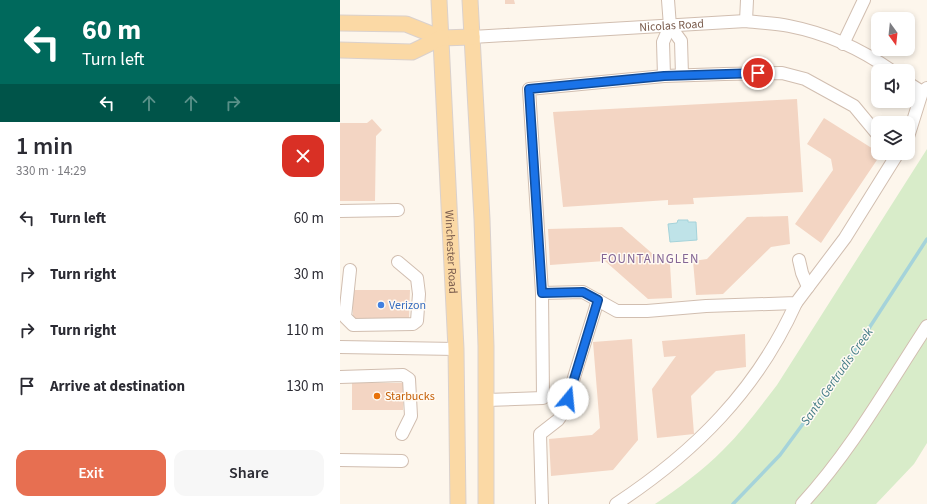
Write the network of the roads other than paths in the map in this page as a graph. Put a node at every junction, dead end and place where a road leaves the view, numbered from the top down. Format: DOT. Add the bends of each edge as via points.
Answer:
graph roads {
  1 [pos="439,0"];
  2 [pos="470,0"];
  3 [pos="668,0"];
  4 [pos="747,0"];
  5 [pos="864,0"];
  6 [pos="746,22"];
  7 [pos="340,23"];
  8 [pos="670,26"];
  9 [pos="472,37"];
  10 [pos="441,38"];
  11 [pos="843,44"];
  12 [pos="340,50"];
  13 [pos="881,64"];
  14 [pos="682,75"];
  15 [pos="664,76"];
  16 [pos="924,90"];
  17 [pos="915,116"];
  18 [pos="871,127"];
  19 [pos="894,160"];
  20 [pos="398,210"];
  21 [pos="340,211"];
  22 [pos="799,260"];
  23 [pos="398,262"];
  24 [pos="350,270"];
  25 [pos="808,287"];
  26 [pos="542,293"];
  27 [pos="598,300"];
  28 [pos="796,303"];
  29 [pos="927,326"];
  30 [pos="340,347"];
  31 [pos="456,349"];
  32 [pos="340,377"];
  33 [pos="486,400"];
  34 [pos="402,434"];
  35 [pos="340,460"];
  36 [pos="402,461"];
  37 [pos="458,504"];
  38 [pos="486,504"];
  39 [pos="542,504"];
  40 [pos="616,504"];
  41 [pos="802,504"];
  1 -- 10 [label="main road, Winchester Road"];
  2 -- 9 [label="main road"];
  3 -- 8 [label="street"];
  4 -- 6 [label="street"];
  5 -- 11 [label="street"];
  6 -- 8 [label="street, Nicolas Road"];
  6 -- 11 [label="street, Nicolas Road" via="788,26 828,36"];
  7 -- 10 [label="main road, Nicolas Road" via="406,24"];
  8 -- 9 [label="street, Nicolas Road"];
  8 -- 14 [label="street" via="681,41"];
  8 -- 15 [label="street" via="662,42"];
  9 -- 10 [label="main road, Nicolas Road"];
  9 -- 33 [label="main road" via="482,219"];
  10 -- 12 [label="main road, Nicolas Road" via="412,52"];
  10 -- 31 [label="main road, Winchester Road"];
  11 -- 13 [label="street, Nicolas Road"];
  14 -- 15 [label="street"];
  14 -- 18 [label="street" via="782,73 805,79 854,106"];
  15 -- 26 [label="street" via="529,89"];
  16 -- 17 [label="street"];
  19 -- 25 [label="street" via="845,238"];
  20 -- 21 [label="street"];
  22 -- 25 [label="street"];
  23 -- 24 [label="street" via="417,278 417,321 413,324 353,325 345,317"];
  25 -- 28 [label="street"];
  26 -- 27 [label="street" via="583,292"];
  26 -- 33 [label="street" via="543,398"];
  27 -- 28 [label="street" via="617,311"];
  27 -- 39 [label="street" via="563,413 540,434"];
  28 -- 40 [label="street" via="785,328 732,405 684,454 647,484"];
  29 -- 41 [label="street" via="849,446"];
  30 -- 31 [label="street"];
  31 -- 37 [label="main road, Winchester Road"];
  32 -- 34 [label="street" via="403,375 409,379 411,416"];
  33 -- 38 [label="main road"];
  35 -- 36 [label="street"];
}
